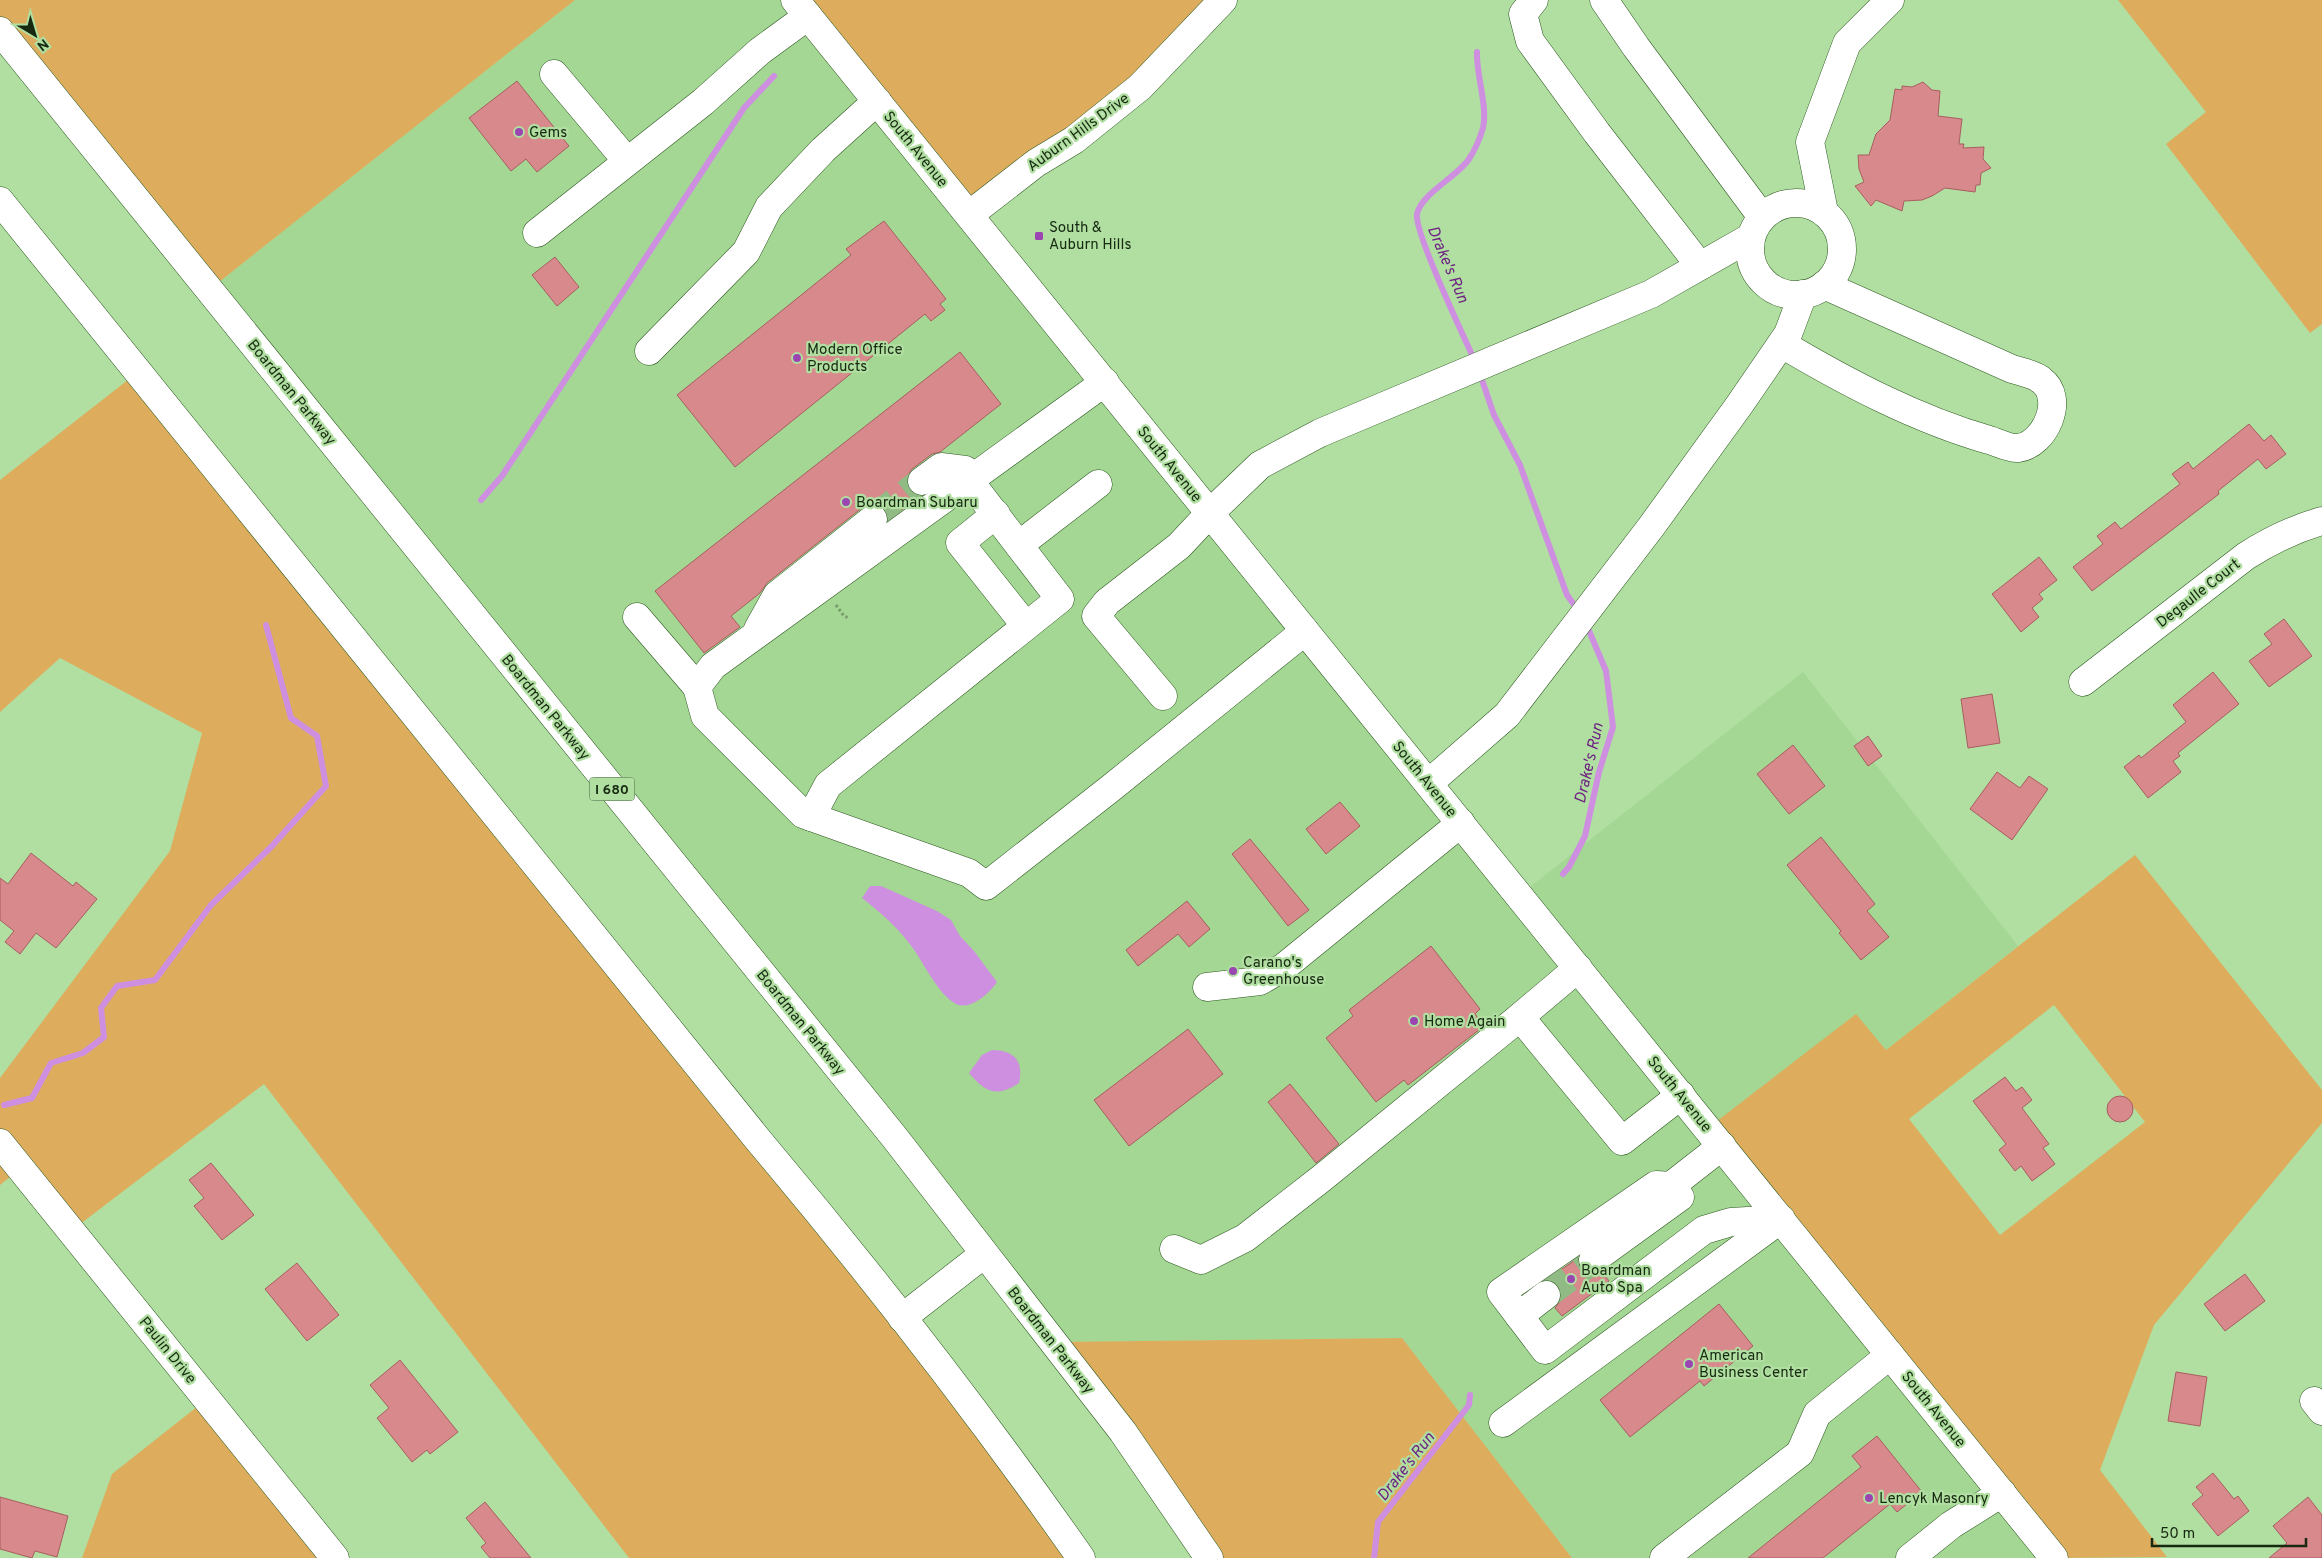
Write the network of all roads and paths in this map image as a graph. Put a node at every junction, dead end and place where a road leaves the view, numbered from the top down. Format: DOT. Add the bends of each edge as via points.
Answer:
graph roads {
  1 [pos="1223,0"];
  2 [pos="1534,0"];
  3 [pos="1604,0"];
  4 [pos="1890,0"];
  5 [pos="802,8"];
  6 [pos="0,31"];
  7 [pos="554,74"];
  8 [pos="877,101"];
  9 [pos="627,161"];
  10 [pos="0,201"];
  11 [pos="1824,212"];
  12 [pos="969,215"];
  13 [pos="1756,227"];
  14 [pos="537,233"];
  15 [pos="1700,266"];
  16 [pos="1814,290"];
  17 [pos="1782,344"];
  18 [pos="649,352"];
  19 [pos="1105,382"];
  20 [pos="972,476"];
  21 [pos="1098,484"];
  22 [pos="926,485"];
  23 [pos="1210,512"];
  24 [pos="996,514"];
  25 [pos="2322,521"];
  26 [pos="877,523"];
  27 [pos="1019,545"];
  28 [pos="838,608"];
  29 [pos="637,617"];
  30 [pos="849,618"];
  31 [pos="1026,626"];
  32 [pos="1305,630"];
  33 [pos="754,637"];
  34 [pos="2083,682"];
  35 [pos="697,687"];
  36 [pos="1163,696"];
  37 [pos="1428,783"];
  38 [pos="811,817"];
  39 [pos="1461,823"];
  40 [pos="1578,968"];
  41 [pos="1207,986"];
  42 [pos="1520,1017"];
  43 [pos="1681,1095"];
  44 [pos="0,1143"];
  45 [pos="1722,1146"];
  46 [pos="1676,1191"];
  47 [pos="1781,1219"];
  48 [pos="1704,1230"];
  49 [pos="1174,1248"];
  50 [pos="984,1254"];
  51 [pos="1589,1254"];
  52 [pos="1542,1289"];
  53 [pos="1514,1310"];
  54 [pos="902,1318"];
  55 [pos="1890,1355"];
  56 [pos="1503,1423"];
  57 [pos="2002,1493"];
  58 [pos="335,1558"];
  59 [pos="1080,1558"];
  60 [pos="1210,1558"];
  61 [pos="1664,1558"];
  62 [pos="1910,1558"];
  63 [pos="2054,1558"];
  1 -- 12 [label="main road, Auburn Hills Drive" via="1140,87 1074,140 1036,162"];
  2 -- 15 [label="main road" via="1523,14 1530,41"];
  3 -- 13 [label="main road"];
  4 -- 11 [label="main road" via="1848,43 1810,142"];
  5 -- 8 [label="main road, South Avenue"];
  5 -- 9 [label="main road" via="703,102"];
  6 -- 50 [label="main road, Boardman Parkway / I 680" via="883,1124"];
  7 -- 9 [label="main road"];
  8 -- 12 [label="main road, South Avenue"];
  8 -- 18 [label="main road" via="823,150 769,207 746,252"];
  9 -- 14 [label="main road"];
  10 -- 54 [label="main road" via="759,1141 849,1248"];
  11 -- 13 [label="main road" via="1806,204 1785,204 1773,209"];
  11 -- 16 [label="main road" via="1834,222 1842,248 1834,275"];
  12 -- 19 [label="main road, South Avenue"];
  13 -- 15 [label="main road"];
  13 -- 16 [label="main road" via="1750,252 1753,267 1762,280 1788,294"];
  15 -- 23 [label="main road" via="1651,294 1320,433 1260,465"];
  16 -- 17 [label="main road"];
  16 -- 17 [label="main road" via="2041,379 2051,398 2051,414 2046,428 2033,443 2017,448 1953,430 1830,373"];
  17 -- 37 [label="main road" via="1651,526 1506,715"];
  19 -- 20 [label="main road"];
  19 -- 23 [label="main road, South Avenue"];
  20 -- 22 [label="main road" via="954,467 941,467"];
  20 -- 24 [label="main road"];
  20 -- 33 [label="main road"];
  21 -- 27 [label="main road"];
  23 -- 32 [label="main road, South Avenue"];
  23 -- 36 [label="main road" via="1179,546 1108,602 1096,616"];
  24 -- 27 [label="main road"];
  24 -- 31 [label="main road" via="960,542"];
  25 -- 34 [label="main road, Degaulle Court" via="2280,535 2246,556"];
  26 -- 33 [label="main road" via="783,602"];
  27 -- 31 [label="main road" via="1060,599"];
  28 -- 30 [label="path"];
  29 -- 35 [label="main road"];
  31 -- 38 [label="main road" via="828,784"];
  32 -- 37 [label="main road, South Avenue"];
  32 -- 38 [label="main road" via="986,886 969,873"];
  33 -- 35 [label="main road" via="713,666"];
  35 -- 38 [label="main road" via="705,716 803,814"];
  37 -- 39 [label="main road, South Avenue"];
  39 -- 40 [label="main road, South Avenue"];
  39 -- 41 [label="main road" via="1284,967 1260,981"];
  40 -- 42 [label="main road"];
  40 -- 43 [label="main road, South Avenue"];
  42 -- 43 [label="main road" via="1622,1140"];
  42 -- 49 [label="main road" via="1245,1238 1201,1260"];
  43 -- 45 [label="main road, South Avenue"];
  44 -- 58 [label="main road, Paulin Drive"];
  45 -- 46 [label="main road"];
  45 -- 47 [label="main road, South Avenue"];
  46 -- 48 [label="main road"];
  46 -- 51 [label="main road"];
  46 -- 53 [label="main road" via="1656,1185 1501,1292"];
  47 -- 48 [label="main road" via="1731,1222"];
  47 -- 55 [label="main road, South Avenue"];
  47 -- 56 [label="main road"];
  48 -- 53 [label="main road" via="1545,1350"];
  50 -- 54 [label="main road"];
  50 -- 60 [label="main road, Boardman Parkway / I 680" via="1123,1432"];
  52 -- 53 [label="main road"];
  54 -- 59 [label="main road" via="1027,1482"];
  55 -- 57 [label="main road, South Avenue"];
  55 -- 61 [label="main road" via="1817,1414 1800,1453"];
  57 -- 62 [label="main road" via="1951,1525"];
  57 -- 63 [label="main road, South Avenue"];
}
